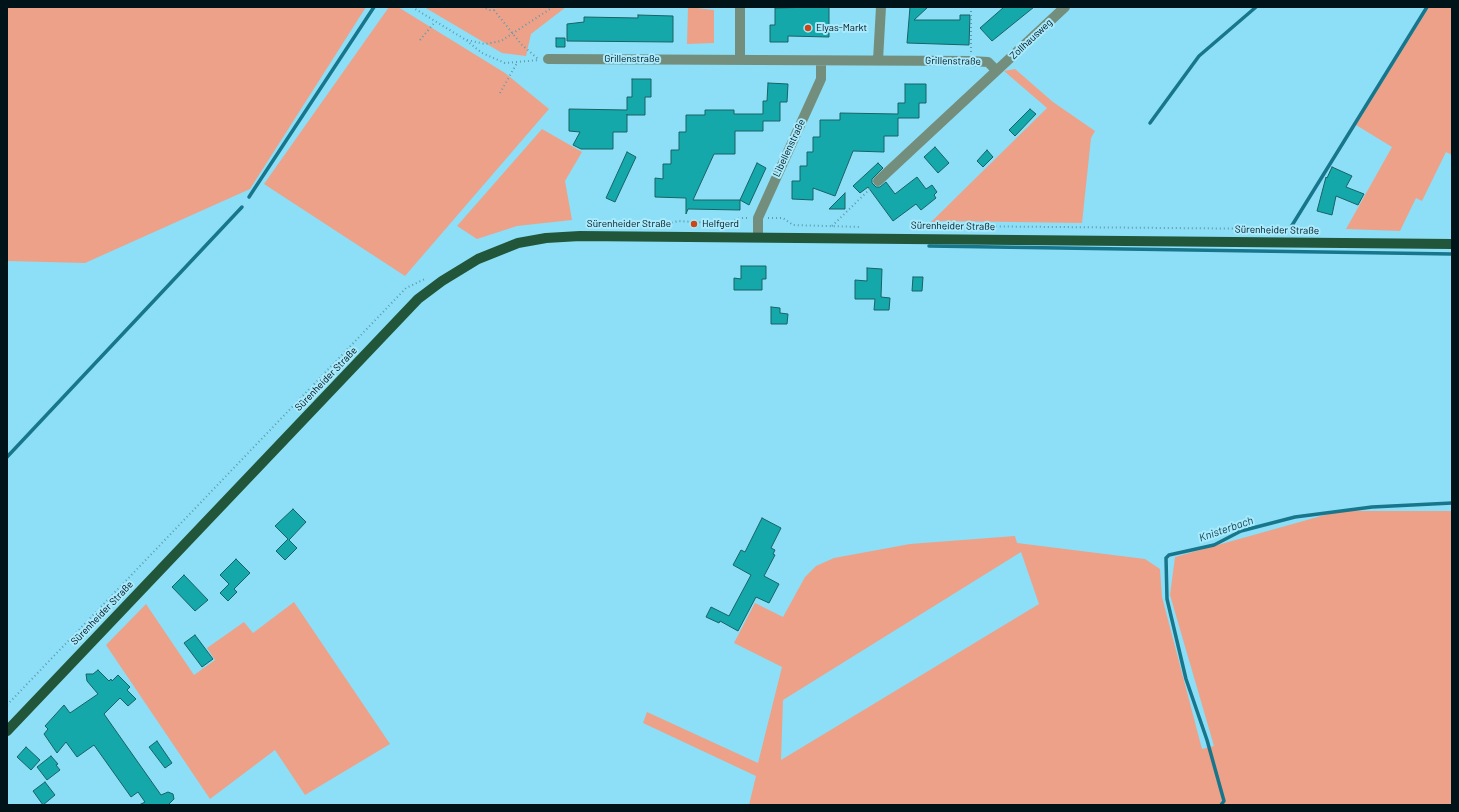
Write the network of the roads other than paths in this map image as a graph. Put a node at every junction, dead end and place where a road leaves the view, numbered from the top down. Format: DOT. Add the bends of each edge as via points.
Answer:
graph roads {
  1 [pos="740,7"];
  2 [pos="881,7"];
  3 [pos="1065,7"];
  4 [pos="544,59"];
  5 [pos="740,60"];
  6 [pos="878,60"];
  7 [pos="821,61"];
  8 [pos="996,70"];
  9 [pos="878,181"];
  10 [pos="758,236"];
  11 [pos="1452,244"];
  12 [pos="8,727"];
  1 -- 5 [label="street"];
  2 -- 6 [label="street"];
  3 -- 8 [label="street, Zollhausweg"];
  4 -- 5 [label="street, Grillenstraße"];
  5 -- 7 [label="street, Grillenstraße"];
  6 -- 7 [label="street, Grillenstraße"];
  6 -- 8 [label="street, Grillenstraße" via="988,62"];
  7 -- 10 [label="street, Libellenstraße" via="821,80 758,218"];
  8 -- 9 [label="street, Grillenstraße"];
  10 -- 11 [label="main road, Sürenheider Straße"];
  10 -- 12 [label="main road, Sürenheider Straße" via="546,238 518,243 478,259 442,281 418,299"];
}
